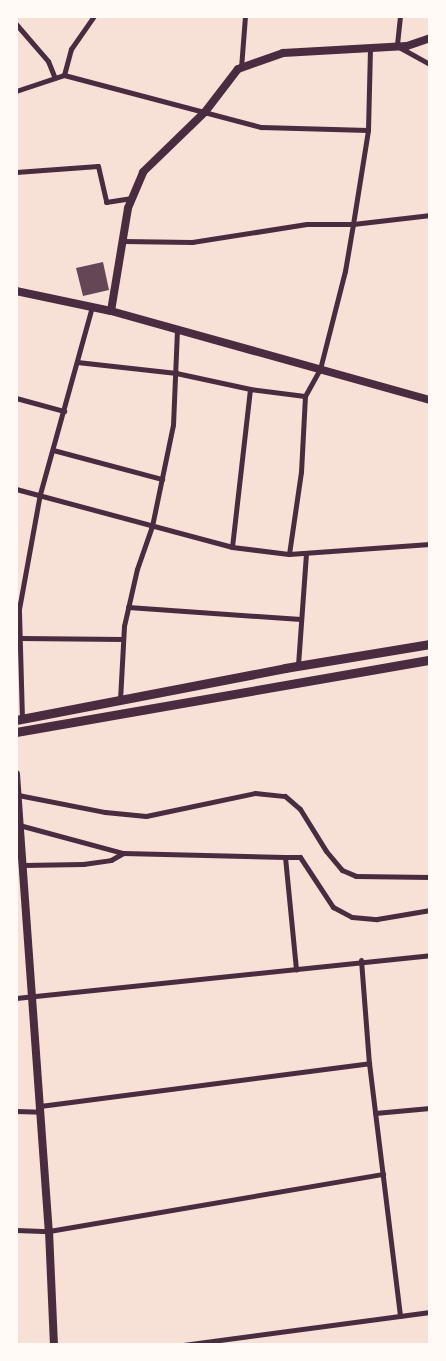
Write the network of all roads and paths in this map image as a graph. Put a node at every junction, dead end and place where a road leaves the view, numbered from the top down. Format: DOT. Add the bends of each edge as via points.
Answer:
graph roads {
  1 [pos="94,16"];
  2 [pos="245,16"];
  3 [pos="400,16"];
  4 [pos="16,24"];
  5 [pos="430,38"];
  6 [pos="397,46"];
  7 [pos="370,48"];
  8 [pos="430,64"];
  9 [pos="241,68"];
  10 [pos="64,76"];
  11 [pos="55,78"];
  12 [pos="16,92"];
  13 [pos="205,112"];
  14 [pos="368,130"];
  15 [pos="16,172"];
  16 [pos="132,198"];
  17 [pos="430,215"];
  18 [pos="353,224"];
  19 [pos="122,241"];
  20 [pos="16,291"];
  21 [pos="92,306"];
  22 [pos="112,312"];
  23 [pos="177,330"];
  24 [pos="77,362"];
  25 [pos="320,370"];
  26 [pos="176,373"];
  27 [pos="250,389"];
  28 [pos="305,396"];
  29 [pos="16,398"];
  30 [pos="430,400"];
  31 [pos="64,411"];
  32 [pos="53,450"];
  33 [pos="162,479"];
  34 [pos="16,489"];
  35 [pos="40,494"];
  36 [pos="152,526"];
  37 [pos="430,544"];
  38 [pos="232,547"];
  39 [pos="306,553"];
  40 [pos="289,554"];
  41 [pos="128,608"];
  42 [pos="18,610"];
  43 [pos="301,618"];
  44 [pos="20,638"];
  45 [pos="123,639"];
  46 [pos="430,644"];
  47 [pos="430,660"];
  48 [pos="298,665"];
  49 [pos="301,681"];
  50 [pos="120,700"];
  51 [pos="19,720"];
  52 [pos="16,732"];
  53 [pos="16,774"];
  54 [pos="18,795"];
  55 [pos="18,824"];
  56 [pos="123,853"];
  57 [pos="285,857"];
  58 [pos="23,866"];
  59 [pos="430,877"];
  60 [pos="20,878"];
  61 [pos="430,910"];
  62 [pos="430,955"];
  63 [pos="361,960"];
  64 [pos="296,969"];
  65 [pos="16,998"];
  66 [pos="32,998"];
  67 [pos="369,1063"];
  68 [pos="430,1108"];
  69 [pos="41,1109"];
  70 [pos="16,1111"];
  71 [pos="375,1114"];
  72 [pos="383,1174"];
  73 [pos="16,1230"];
  74 [pos="49,1231"];
  75 [pos="430,1312"];
  76 [pos="400,1316"];
  77 [pos="54,1345"];
  78 [pos="183,1345"];
  1 -- 10 [label="street" via="71,49"];
  2 -- 9 [label="street"];
  3 -- 6 [label="street"];
  4 -- 11 [label="street" via="48,62"];
  5 -- 6 [label="street"];
  6 -- 7 [label="street"];
  6 -- 8 [label="street"];
  7 -- 9 [label="street" via="283,53"];
  7 -- 14 [label="street"];
  9 -- 13 [label="street"];
  10 -- 11 [label="street"];
  10 -- 13 [label="street"];
  11 -- 12 [label="street"];
  13 -- 14 [label="street" via="261,127"];
  13 -- 16 [label="street" via="142,172"];
  14 -- 18 [label="street"];
  15 -- 16 [label="street" via="98,166 106,202"];
  16 -- 19 [label="street"];
  17 -- 18 [label="street"];
  18 -- 19 [label="street" via="307,224 192,242"];
  18 -- 25 [label="street" via="345,271"];
  19 -- 22 [label="street"];
  20 -- 21 [label="street"];
  21 -- 22 [label="street"];
  21 -- 24 [label="street"];
  22 -- 23 [label="street"];
  23 -- 25 [label="street"];
  23 -- 26 [label="street"];
  24 -- 26 [label="street"];
  24 -- 31 [label="street"];
  25 -- 28 [label="street"];
  25 -- 30 [label="street"];
  26 -- 27 [label="street"];
  26 -- 33 [label="street" via="173,425"];
  27 -- 28 [label="street"];
  27 -- 38 [label="street"];
  28 -- 40 [label="street" via="301,472"];
  29 -- 31 [label="street"];
  31 -- 32 [label="street"];
  32 -- 33 [label="street"];
  32 -- 35 [label="street"];
  33 -- 36 [label="street"];
  34 -- 35 [label="street"];
  35 -- 36 [label="street"];
  35 -- 42 [label="street"];
  36 -- 38 [label="street"];
  36 -- 41 [label="street"];
  37 -- 39 [label="street"];
  38 -- 40 [label="street"];
  39 -- 40 [label="street"];
  39 -- 43 [label="street"];
  41 -- 43 [label="street"];
  41 -- 45 [label="street"];
  42 -- 44 [label="street"];
  43 -- 48 [label="street"];
  44 -- 45 [label="street"];
  44 -- 51 [label="street"];
  45 -- 50 [label="street"];
  46 -- 48 [label="main road"];
  47 -- 49 [label="main road"];
  48 -- 49 [label="main road"];
  48 -- 50 [label="main road"];
  49 -- 52 [label="main road"];
  50 -- 51 [label="main road"];
  53 -- 54 [label="street"];
  54 -- 55 [label="street"];
  54 -- 59 [label="street" via="104,812 146,816 255,793 285,796 300,809 326,852 342,870 356,876"];
  55 -- 56 [label="street"];
  55 -- 58 [label="street"];
  56 -- 57 [label="street"];
  56 -- 58 [label="street" via="111,860 83,864"];
  57 -- 61 [label="street" via="300,857 333,907 352,917 377,919"];
  57 -- 64 [label="street"];
  58 -- 60 [label="street"];
  60 -- 66 [label="street"];
  62 -- 63 [label="street"];
  63 -- 64 [label="street"];
  63 -- 67 [label="street"];
  64 -- 66 [label="street"];
  65 -- 66 [label="street"];
  66 -- 69 [label="street"];
  67 -- 69 [label="street"];
  67 -- 71 [label="street"];
  68 -- 71 [label="street"];
  69 -- 70 [label="street"];
  69 -- 74 [label="street"];
  71 -- 72 [label="street"];
  72 -- 74 [label="street"];
  72 -- 76 [label="street"];
  73 -- 74 [label="street"];
  74 -- 77 [label="street"];
  75 -- 76 [label="street"];
  76 -- 78 [label="street"];
}
